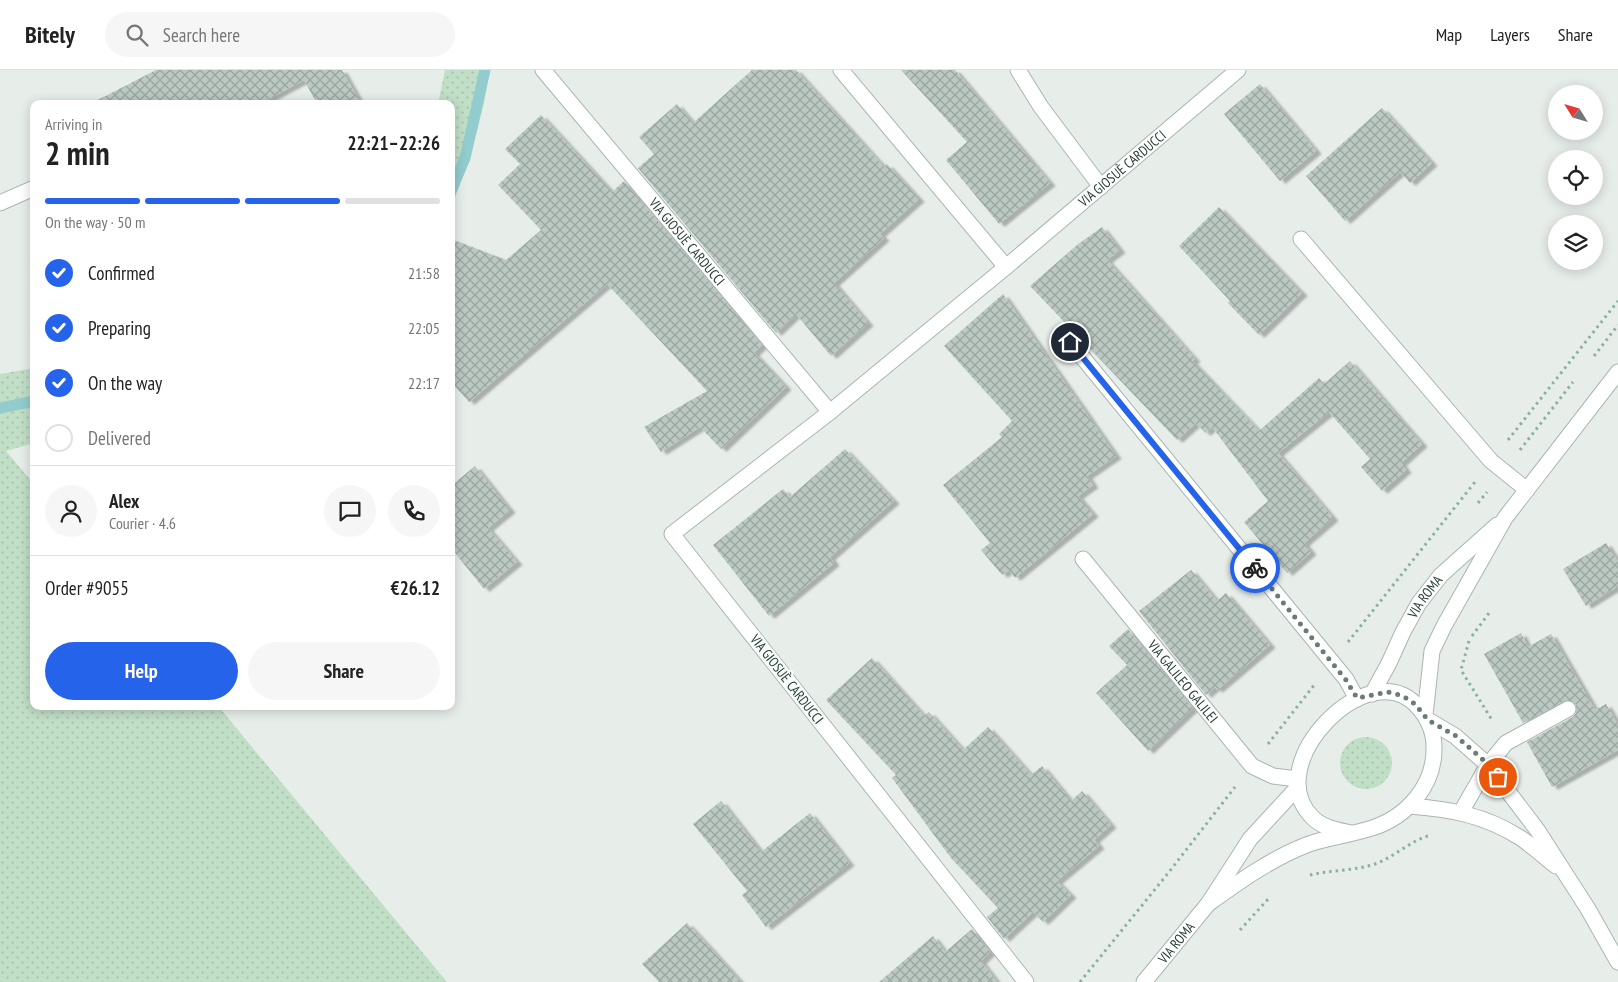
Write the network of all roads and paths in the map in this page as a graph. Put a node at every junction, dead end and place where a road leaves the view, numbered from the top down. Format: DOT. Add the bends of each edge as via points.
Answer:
graph roads {
  1 [pos="543,70"];
  2 [pos="840,70"];
  3 [pos="1018,70"];
  4 [pos="1238,70"];
  5 [pos="1101,187"];
  6 [pos="30,190"];
  7 [pos="0,204"];
  8 [pos="1301,239"];
  9 [pos="1006,267"];
  10 [pos="1618,301"];
  11 [pos="1618,324"];
  12 [pos="1070,342"];
  13 [pos="1588,364"];
  14 [pos="1618,372"];
  15 [pos="1575,379"];
  16 [pos="830,412"];
  17 [pos="1514,457"];
  18 [pos="1491,461"];
  19 [pos="1527,490"];
  20 [pos="1505,518"];
  21 [pos="1083,560"];
  22 [pos="1489,613"];
  23 [pos="1332,662"];
  24 [pos="1365,696"];
  25 [pos="1568,709"];
  26 [pos="1426,717"];
  27 [pos="1506,743"];
  28 [pos="1488,764"];
  29 [pos="1252,766"];
  30 [pos="1297,784"];
  31 [pos="1409,806"];
  32 [pos="1461,812"];
  33 [pos="1351,833"];
  34 [pos="1430,836"];
  35 [pos="1564,874"];
  36 [pos="1305,876"];
  37 [pos="1276,892"];
  38 [pos="1208,904"];
  39 [pos="1240,930"];
  40 [pos="1618,962"];
  41 [pos="1026,982"];
  42 [pos="1080,982"];
  43 [pos="1144,982"];
  1 -- 16 [label="street, VIA GIOSUÈ CARDUCCI"];
  2 -- 9 [label="street"];
  3 -- 5 [label="street" via="1041,107"];
  4 -- 5 [label="street, VIA GIOSUÈ CARDUCCI"];
  5 -- 9 [label="street, VIA GIOSUÈ CARDUCCI"];
  6 -- 7 [label="street"];
  8 -- 18 [label="street"];
  9 -- 16 [label="street, VIA GIOSUÈ CARDUCCI"];
  10 -- 18 [label="path"];
  11 -- 13 [label="path"];
  12 -- 23 [label="street"];
  14 -- 19 [label="street, VIA ROMA"];
  15 -- 17 [label="path"];
  16 -- 41 [label="street, VIA GIOSUÈ CARDUCCI" via="672,534"];
  18 -- 19 [label="street"];
  18 -- 23 [label="path"];
  19 -- 20 [label="street, VIA ROMA"];
  20 -- 24 [label="street, VIA ROMA" via="1441,575 1419,603"];
  20 -- 26 [label="street, VIA ROMA" via="1432,651"];
  21 -- 29 [label="street, VIA GALILEO GALILEI"];
  22 -- 27 [label="path" via="1469,640 1461,670"];
  23 -- 24 [label="street"];
  23 -- 29 [label="path"];
  24 -- 26 [label="street" via="1388,692 1403,696"];
  24 -- 30 [label="street, VIA ROMA" via="1342,708 1326,722 1310,743"];
  25 -- 27 [label="street"];
  26 -- 28 [label="street" via="1456,736"];
  26 -- 31 [label="street, VIA ROMA" via="1432,730 1433,763 1428,780"];
  27 -- 28 [label="street"];
  28 -- 32 [label="street"];
  28 -- 35 [label="street" via="1538,831"];
  29 -- 30 [label="street, VIA GALILEO GALILEI"];
  29 -- 42 [label="path"];
  30 -- 33 [label="street, VIA ROMA" via="1302,804 1313,819 1331,829"];
  30 -- 38 [label="street, VIA ROMA" via="1250,838"];
  31 -- 32 [label="street"];
  31 -- 33 [label="street, VIA ROMA" via="1372,828"];
  32 -- 35 [label="street" via="1485,819 1520,838"];
  33 -- 38 [label="street, VIA ROMA" via="1310,844 1273,860"];
  34 -- 36 [label="path" via="1418,839 1374,864"];
  35 -- 40 [label="street"];
  37 -- 39 [label="path"];
  38 -- 43 [label="street, VIA ROMA"];
}
